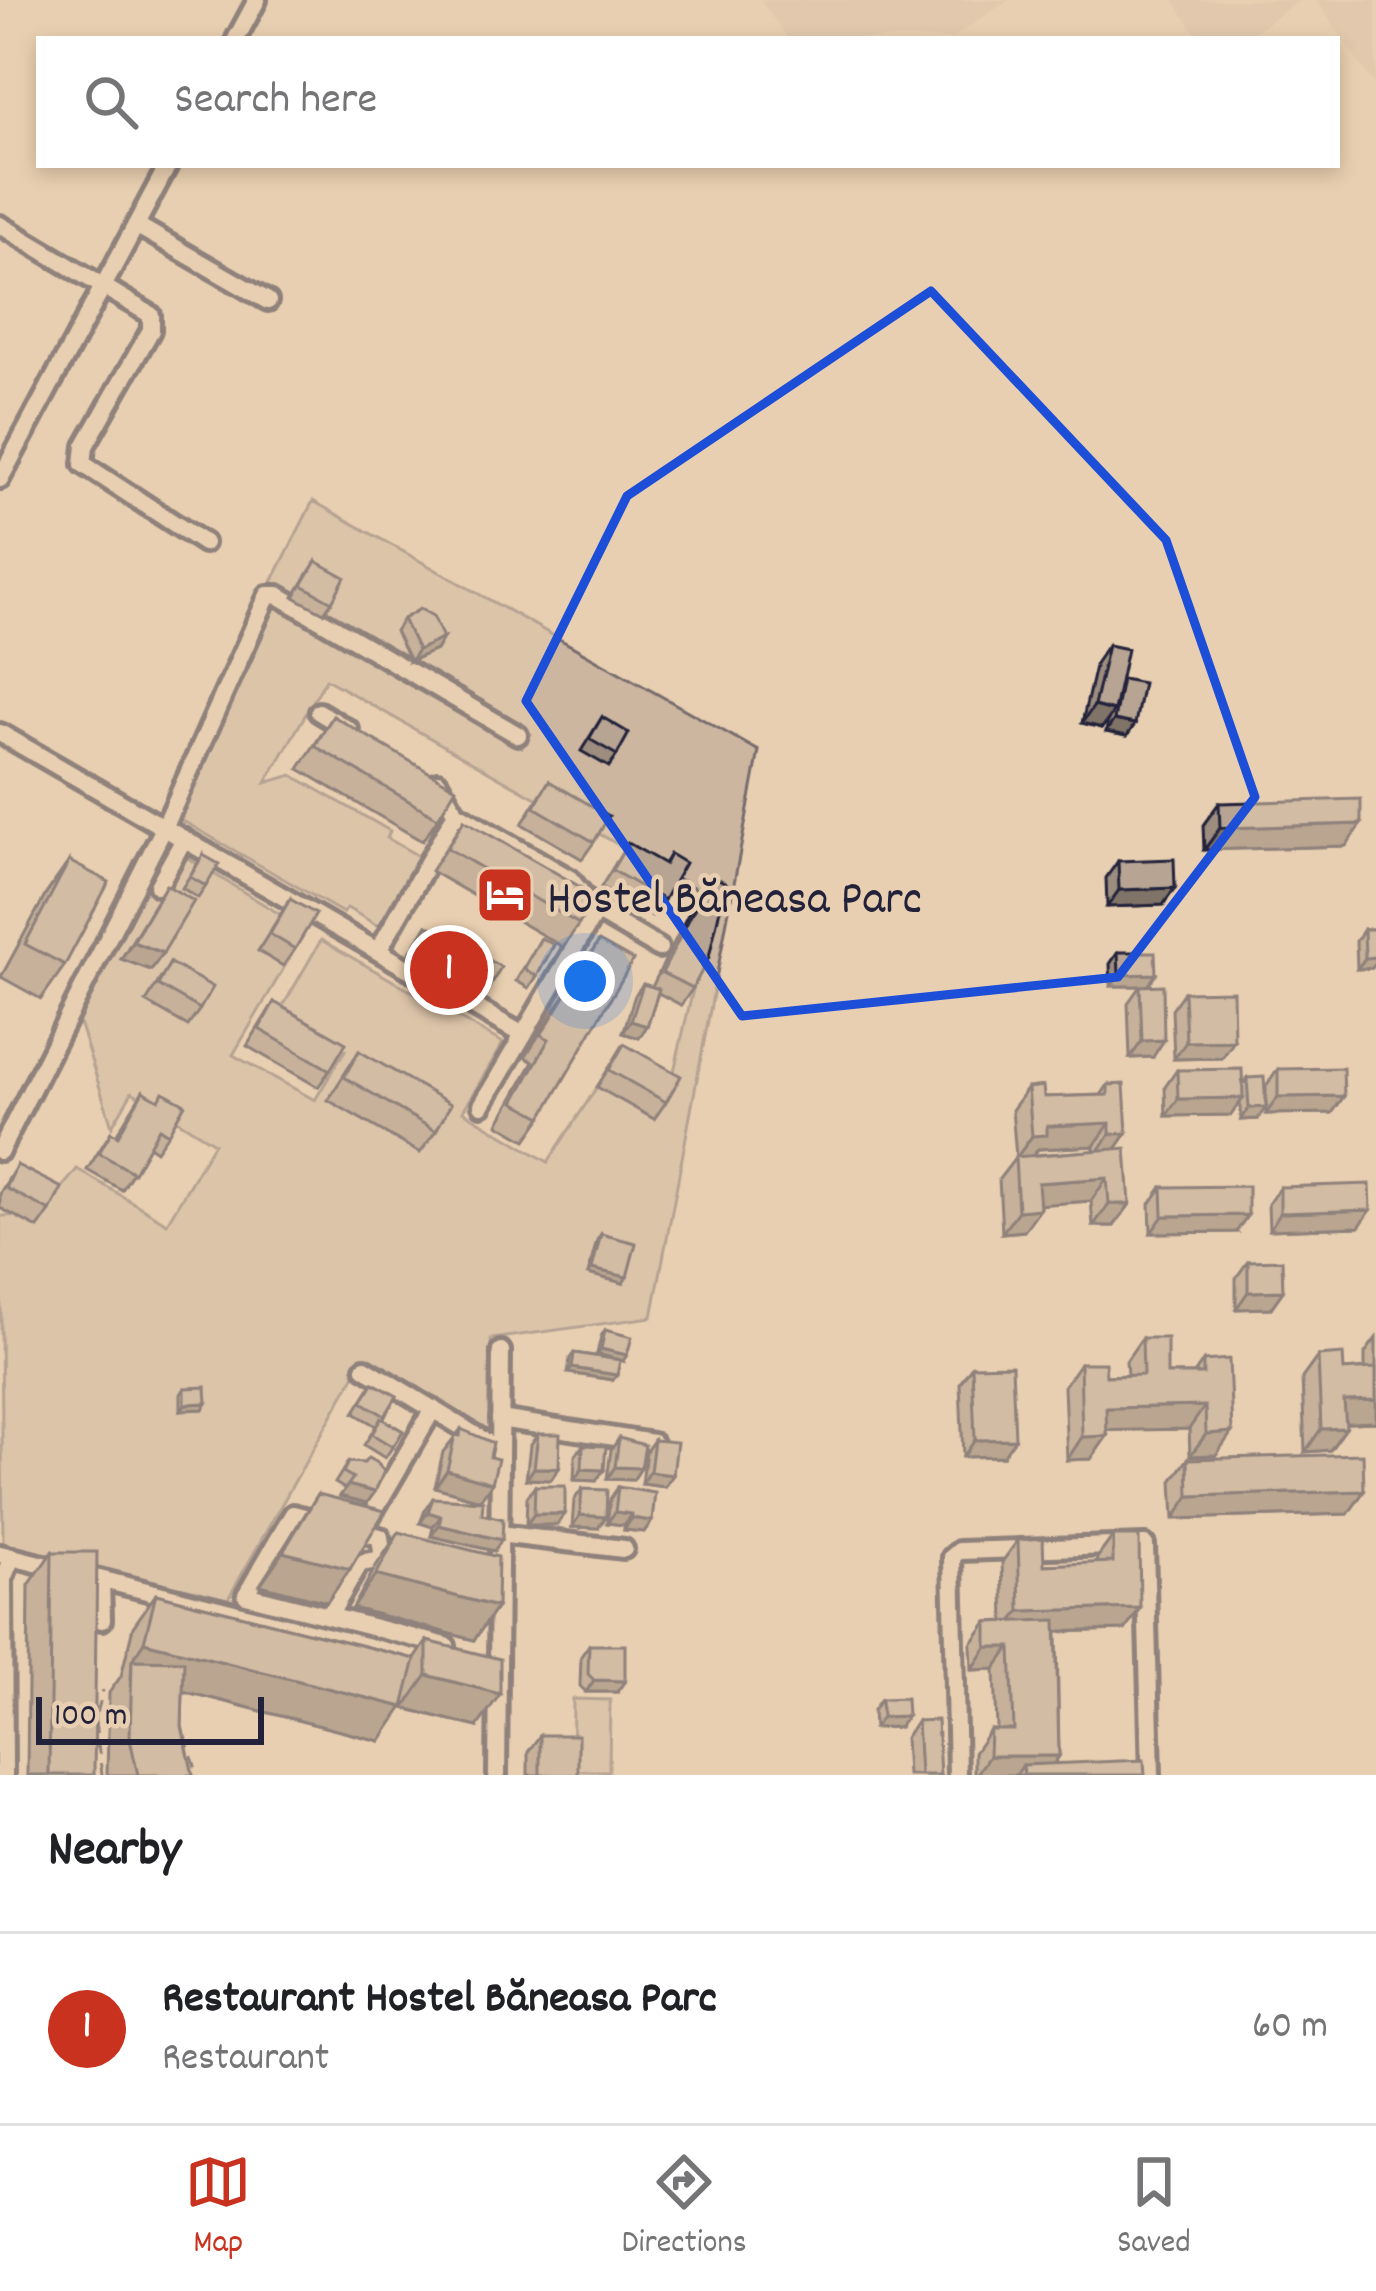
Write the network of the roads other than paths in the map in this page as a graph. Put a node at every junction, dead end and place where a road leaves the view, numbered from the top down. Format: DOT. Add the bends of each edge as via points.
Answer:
graph roads {
  1 [pos="257,0"];
  2 [pos="238,36"];
  3 [pos="167,168"];
  4 [pos="0,225"];
  5 [pos="136,225"];
  6 [pos="104,285"];
  7 [pos="268,301"];
  8 [pos="0,479"];
  9 [pos="204,543"];
  10 [pos="319,712"];
  11 [pos="0,734"];
  12 [pos="358,735"];
  13 [pos="518,735"];
  14 [pos="418,770"];
  15 [pos="456,813"];
  16 [pos="164,828"];
  17 [pos="184,839"];
  18 [pos="158,886"];
  19 [pos="596,911"];
  20 [pos="659,948"];
  21 [pos="378,951"];
  22 [pos="523,1035"];
  23 [pos="482,1105"];
  24 [pos="0,1151"];
  25 [pos="501,1351"];
  26 [pos="365,1368"];
  27 [pos="433,1409"];
  28 [pos="500,1419"];
  29 [pos="652,1442"];
  30 [pos="500,1450"];
  31 [pos="370,1516"];
  32 [pos="499,1534"];
  33 [pos="624,1549"];
  34 [pos="6,1556"];
  35 [pos="383,1559"];
  36 [pos="424,1570"];
  37 [pos="101,1580"];
  38 [pos="328,1616"];
  39 [pos="102,1620"];
  40 [pos="462,1650"];
  41 [pos="454,1668"];
  42 [pos="476,1674"];
  43 [pos="498,1679"];
  44 [pos="4,1775"];
  45 [pos="497,1775"];
  46 [pos="957,1775"];
  47 [pos="1151,1775"];
  1 -- 2 [label="street"];
  3 -- 5 [label="street"];
  4 -- 6 [label="street"];
  5 -- 6 [label="street"];
  5 -- 7 [label="street"];
  6 -- 8 [label="street"];
  6 -- 9 [label="street" via="153,322 85,446 83,464"];
  10 -- 12 [label="street"];
  11 -- 16 [label="street"];
  13 -- 16 [label="street" via="271,593"];
  14 -- 15 [label="street" via="438,782"];
  15 -- 19 [label="street" via="570,879"];
  15 -- 21 [label="street"];
  16 -- 17 [label="street"];
  16 -- 24 [label="street"];
  17 -- 18 [label="street"];
  17 -- 21 [label="street"];
  19 -- 20 [label="street"];
  19 -- 22 [label="street"];
  21 -- 22 [label="street"];
  22 -- 23 [label="street"];
  25 -- 28 [label="street"];
  26 -- 27 [label="street"];
  27 -- 30 [label="street"];
  27 -- 31 [label="street"];
  28 -- 29 [label="street"];
  28 -- 30 [label="street"];
  30 -- 32 [label="street"];
  32 -- 33 [label="street"];
  32 -- 43 [label="street" via="491,1589"];
  34 -- 37 [label="street"];
  34 -- 44 [label="street"];
  35 -- 36 [label="street"];
  35 -- 38 [label="street" via="360,1563"];
  35 -- 38 [label="street" via="380,1537 293,1514 246,1595"];
  37 -- 39 [label="street"];
  37 -- 41 [label="street"];
  38 -- 40 [label="street"];
  42 -- 43 [label="street"];
  43 -- 45 [label="street"];
  46 -- 47 [label="street" via="952,1557 1145,1545"];
}
